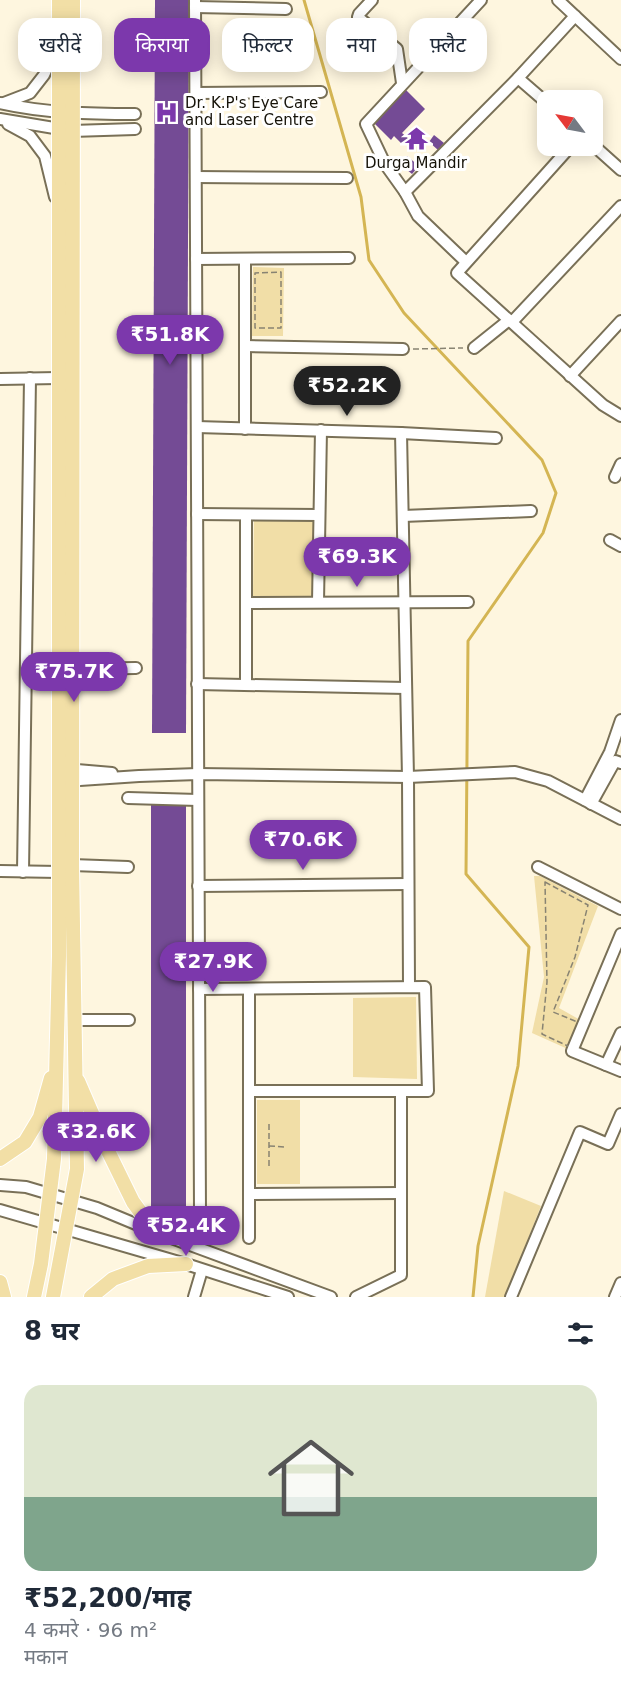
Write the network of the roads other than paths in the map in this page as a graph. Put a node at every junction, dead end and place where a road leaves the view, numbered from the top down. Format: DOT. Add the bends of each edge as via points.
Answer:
graph roads {
  1 [pos="59,0"];
  2 [pos="73,0"];
  3 [pos="372,0"];
  4 [pos="481,0"];
  5 [pos="558,0"];
  6 [pos="195,3"];
  7 [pos="286,9"];
  8 [pos="575,16"];
  9 [pos="59,18"];
  10 [pos="620,54"];
  11 [pos="45,72"];
  12 [pos="62,72"];
  13 [pos="518,78"];
  14 [pos="402,83"];
  15 [pos="321,92"];
  16 [pos="196,93"];
  17 [pos="537,94"];
  18 [pos="2,103"];
  19 [pos="66,112"];
  20 [pos="135,114"];
  21 [pos="0,119"];
  22 [pos="58,129"];
  23 [pos="135,129"];
  24 [pos="72,131"];
  25 [pos="603,154"];
  26 [pos="562,156"];
  27 [pos="621,170"];
  28 [pos="196,177"];
  29 [pos="347,178"];
  30 [pos="405,192"];
  31 [pos="621,206"];
  32 [pos="58,209"];
  33 [pos="349,258"];
  34 [pos="196,259"];
  35 [pos="245,260"];
  36 [pos="466,262"];
  37 [pos="511,321"];
  38 [pos="621,321"];
  39 [pos="245,346"];
  40 [pos="474,348"];
  41 [pos="404,349"];
  42 [pos="570,376"];
  43 [pos="30,378"];
  44 [pos="58,378"];
  45 [pos="0,379"];
  46 [pos="621,416"];
  47 [pos="197,427"];
  48 [pos="245,429"];
  49 [pos="321,430"];
  50 [pos="401,433"];
  51 [pos="496,438"];
  52 [pos="621,464"];
  53 [pos="615,477"];
  54 [pos="531,511"];
  55 [pos="197,514"];
  56 [pos="246,515"];
  57 [pos="320,515"];
  58 [pos="403,516"];
  59 [pos="609,540"];
  60 [pos="621,546"];
  61 [pos="318,602"];
  62 [pos="468,602"];
  63 [pos="247,603"];
  64 [pos="404,603"];
  65 [pos="136,668"];
  66 [pos="72,669"];
  67 [pos="198,684"];
  68 [pos="246,685"];
  69 [pos="406,688"];
  70 [pos="621,720"];
  71 [pos="621,763"];
  72 [pos="198,774"];
  73 [pos="66,775"];
  74 [pos="408,777"];
  75 [pos="128,798"];
  76 [pos="198,800"];
  77 [pos="588,802"];
  78 [pos="621,819"];
  79 [pos="72,865"];
  80 [pos="128,867"];
  81 [pos="538,867"];
  82 [pos="0,871"];
  83 [pos="23,872"];
  84 [pos="59,872"];
  85 [pos="408,884"];
  86 [pos="198,886"];
  87 [pos="621,909"];
  88 [pos="621,934"];
  89 [pos="409,987"];
  90 [pos="198,989"];
  91 [pos="249,989"];
  92 [pos="74,1020"];
  93 [pos="129,1020"];
  94 [pos="621,1032"];
  95 [pos="57,1058"];
  96 [pos="606,1065"];
  97 [pos="621,1071"];
  98 [pos="75,1073"];
  99 [pos="249,1091"];
  100 [pos="401,1091"];
  101 [pos="621,1114"];
  102 [pos="0,1159"];
  103 [pos="0,1185"];
  104 [pos="401,1193"];
  105 [pos="50,1194"];
  106 [pos="249,1194"];
  107 [pos="72,1200"];
  108 [pos="0,1209"];
  109 [pos="200,1213"];
  110 [pos="46,1223"];
  111 [pos="67,1229"];
  112 [pos="155,1232"];
  113 [pos="249,1238"];
  114 [pos="186,1264"];
  115 [pos="202,1270"];
  116 [pos="0,1282"];
  117 [pos="621,1283"];
  118 [pos="4,1297"];
  119 [pos="34,1297"];
  120 [pos="53,1297"];
  121 [pos="91,1297"];
  122 [pos="194,1297"];
  123 [pos="288,1297"];
  124 [pos="331,1297"];
  125 [pos="356,1297"];
  126 [pos="511,1297"];
  127 [pos="615,1297"];
  1 -- 9 [label="main road"];
  2 -- 19 [label="main road"];
  3 -- 14 [label="street" via="358,17 397,49"];
  4 -- 14 [label="street"];
  5 -- 8 [label="street"];
  6 -- 7 [label="street"];
  6 -- 16 [label="street"];
  8 -- 10 [label="street"];
  8 -- 13 [label="street"];
  11 -- 18 [label="street" via="30,93"];
  12 -- 19 [label="main road"];
  13 -- 17 [label="street"];
  13 -- 30 [label="street"];
  14 -- 30 [label="street" via="366,124 385,164"];
  15 -- 16 [label="street"];
  16 -- 28 [label="street"];
  18 -- 19 [label="street"];
  19 -- 20 [label="street"];
  19 -- 22 [label="main road"];
  19 -- 24 [label="main road"];
  21 -- 22 [label="street"];
  21 -- 32 [label="street" via="30,136 45,156"];
  22 -- 24 [label="street"];
  22 -- 32 [label="main road"];
  23 -- 24 [label="street"];
  24 -- 66 [label="main road"];
  25 -- 27 [label="street"];
  26 -- 36 [label="street"];
  28 -- 29 [label="street"];
  28 -- 34 [label="street"];
  30 -- 36 [label="street" via="418,216"];
  31 -- 37 [label="street"];
  32 -- 44 [label="main road"];
  33 -- 35 [label="street"];
  34 -- 35 [label="street"];
  34 -- 47 [label="street"];
  35 -- 39 [label="street"];
  36 -- 37 [label="street" via="457,273"];
  37 -- 40 [label="street"];
  37 -- 42 [label="street"];
  38 -- 42 [label="street"];
  39 -- 41 [label="street"];
  39 -- 48 [label="street"];
  42 -- 46 [label="street"];
  43 -- 44 [label="street"];
  43 -- 45 [label="street"];
  43 -- 83 [label="street"];
  44 -- 73 [label="main road"];
  47 -- 48 [label="street"];
  47 -- 55 [label="street"];
  48 -- 49 [label="street"];
  49 -- 50 [label="street"];
  49 -- 57 [label="street"];
  50 -- 51 [label="street"];
  50 -- 58 [label="street"];
  52 -- 53 [label="street"];
  54 -- 58 [label="street"];
  55 -- 56 [label="street"];
  55 -- 67 [label="street"];
  56 -- 57 [label="street"];
  56 -- 63 [label="street"];
  57 -- 61 [label="street"];
  58 -- 64 [label="street"];
  59 -- 60 [label="street"];
  61 -- 63 [label="street"];
  61 -- 64 [label="street"];
  62 -- 64 [label="street"];
  63 -- 68 [label="street"];
  64 -- 69 [label="street"];
  65 -- 66 [label="street"];
  66 -- 73 [label="main road"];
  67 -- 68 [label="street"];
  67 -- 72 [label="street"];
  68 -- 69 [label="street"];
  69 -- 74 [label="street"];
  70 -- 77 [label="street"];
  71 -- 77 [label="street" via="615,761"];
  72 -- 73 [label="street"];
  72 -- 74 [label="street"];
  72 -- 76 [label="street"];
  73 -- 79 [label="main road"];
  73 -- 84 [label="main road"];
  74 -- 77 [label="street" via="515,772 549,781"];
  74 -- 85 [label="street"];
  75 -- 76 [label="street"];
  76 -- 86 [label="street"];
  77 -- 78 [label="street"];
  79 -- 80 [label="street"];
  79 -- 92 [label="main road"];
  81 -- 87 [label="street"];
  82 -- 83 [label="street"];
  83 -- 84 [label="street"];
  84 -- 95 [label="main road"];
  85 -- 86 [label="street"];
  85 -- 89 [label="street"];
  86 -- 90 [label="street"];
  88 -- 96 [label="street" via="572,1051"];
  89 -- 91 [label="street"];
  89 -- 100 [label="street" via="425,987 429,1091"];
  90 -- 91 [label="street"];
  90 -- 109 [label="street"];
  91 -- 99 [label="street"];
  92 -- 93 [label="street"];
  92 -- 98 [label="main road"];
  94 -- 96 [label="street"];
  95 -- 102 [label="main road" via="40,1116 25,1142"];
  95 -- 105 [label="main road"];
  96 -- 97 [label="street"];
  98 -- 107 [label="main road" via="77,1169"];
  98 -- 112 [label="main road" via="133,1202"];
  99 -- 100 [label="street"];
  99 -- 106 [label="street"];
  100 -- 104 [label="street"];
  101 -- 126 [label="street" via="608,1144 580,1132"];
  103 -- 105 [label="street"];
  104 -- 106 [label="street"];
  104 -- 125 [label="street" via="401,1275"];
  105 -- 107 [label="street"];
  105 -- 110 [label="main road"];
  106 -- 113 [label="street"];
  107 -- 111 [label="main road"];
  107 -- 112 [label="street"];
  108 -- 110 [label="street"];
  110 -- 111 [label="street"];
  110 -- 119 [label="main road"];
  111 -- 114 [label="street"];
  111 -- 120 [label="main road"];
  112 -- 124 [label="street"];
  114 -- 115 [label="street"];
  114 -- 121 [label="main road" via="148,1266 113,1279"];
  115 -- 122 [label="street"];
  115 -- 123 [label="street"];
  116 -- 118 [label="main road"];
  117 -- 127 [label="street"];
}
